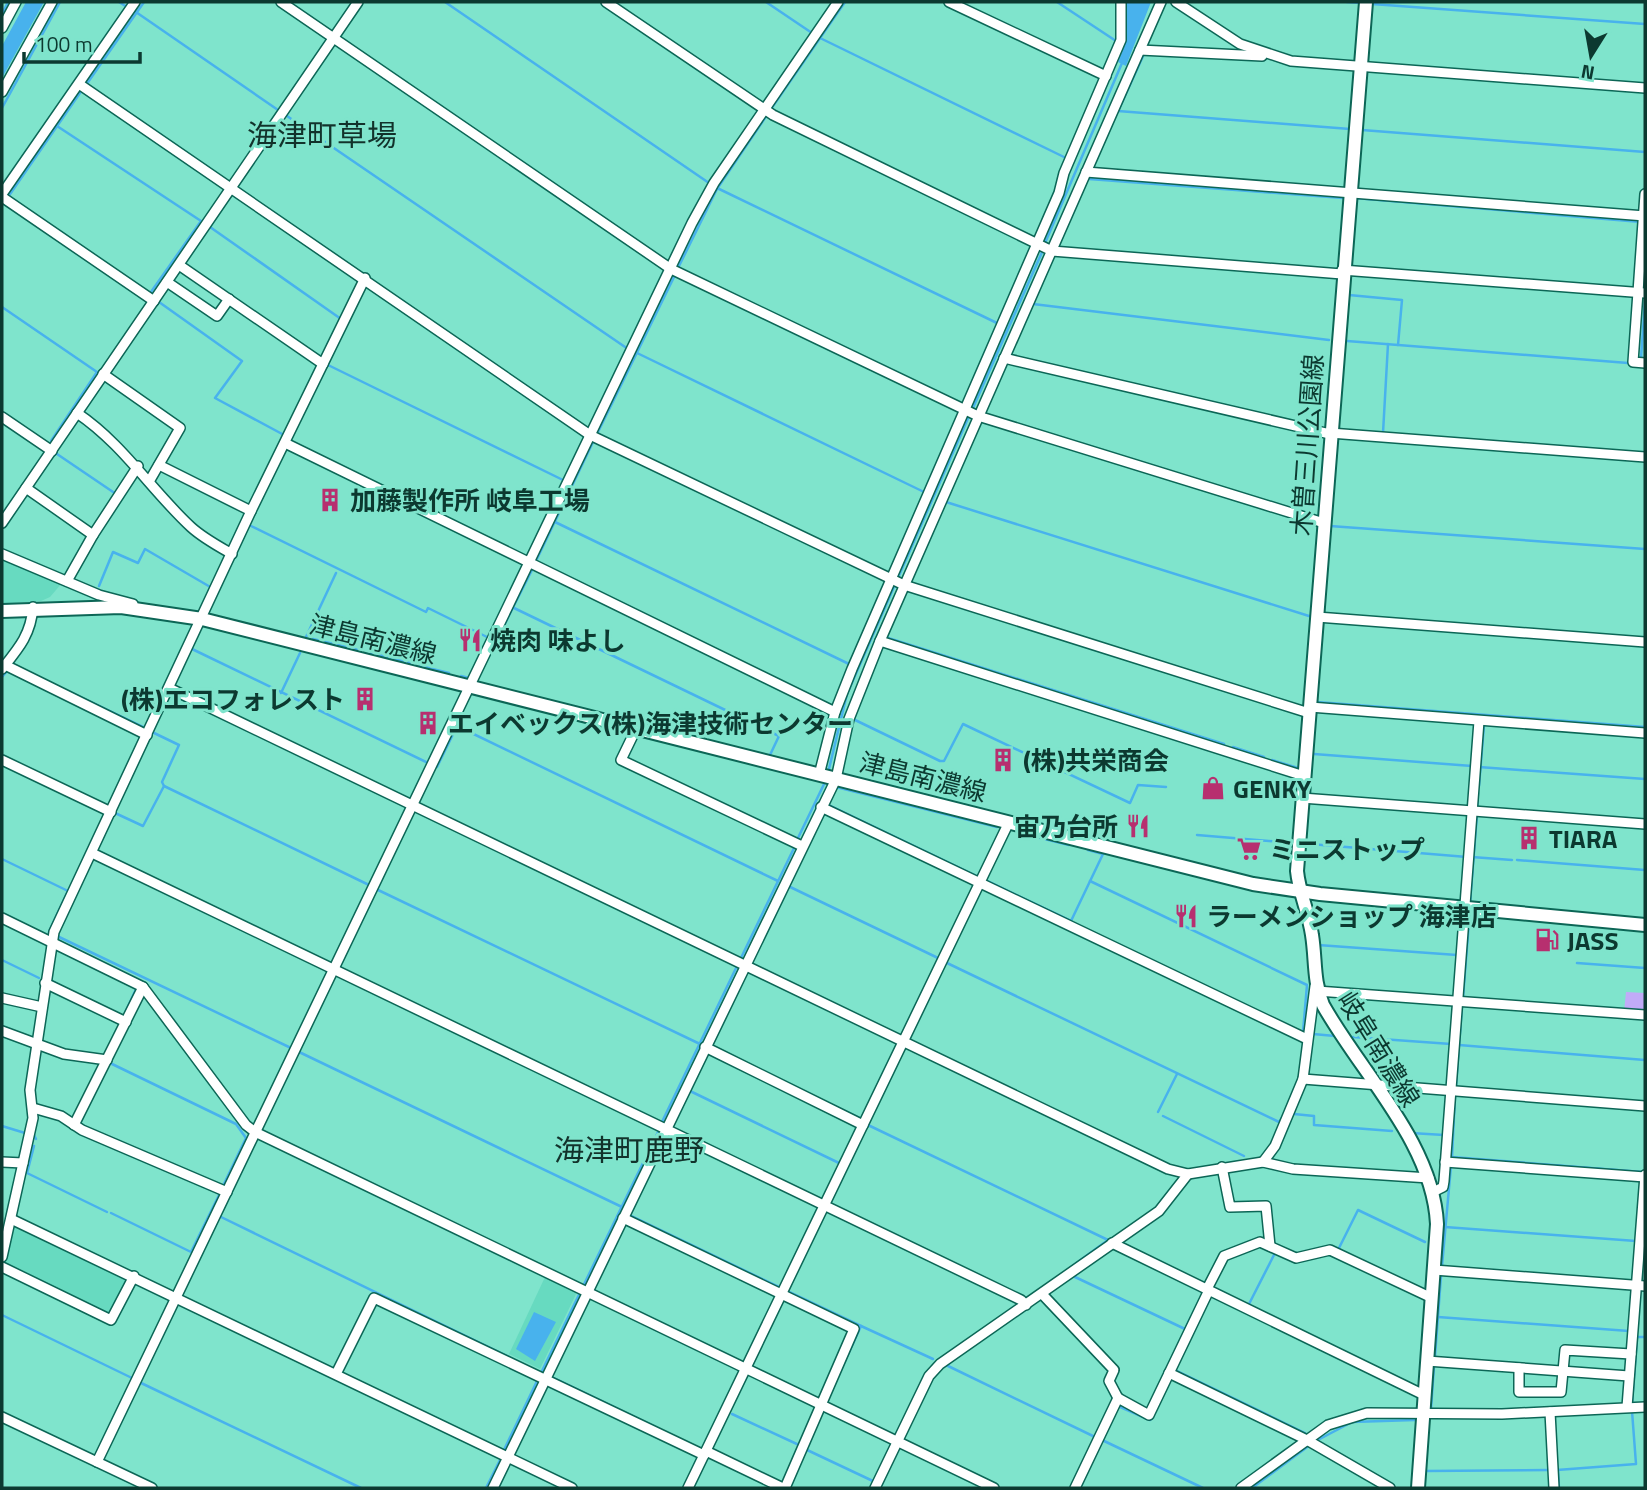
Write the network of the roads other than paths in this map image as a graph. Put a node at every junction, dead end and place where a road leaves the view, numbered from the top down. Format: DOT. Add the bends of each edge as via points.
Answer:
graph roads {
  1 [pos="16,2"];
  2 [pos="52,2"];
  3 [pos="135,2"];
  4 [pos="281,2"];
  5 [pos="358,2"];
  6 [pos="606,2"];
  7 [pos="838,2"];
  8 [pos="948,2"];
  9 [pos="1121,2"];
  10 [pos="1161,2"];
  11 [pos="1176,2"];
  12 [pos="1366,2"];
  13 [pos="3,24"];
  14 [pos="333,38"];
  15 [pos="1140,50"];
  16 [pos="1270,55"];
  17 [pos="1360,66"];
  18 [pos="1105,76"];
  19 [pos="79,84"];
  20 [pos="1645,88"];
  21 [pos="2,92"];
  22 [pos="764,110"];
  23 [pos="1086,172"];
  24 [pos="231,188"];
  25 [pos="1349,194"];
  26 [pos="1645,194"];
  27 [pos="2,196"];
  28 [pos="1644,216"];
  29 [pos="1039,244"];
  30 [pos="1051,250"];
  31 [pos="179,265"];
  32 [pos="671,269"];
  33 [pos="1342,272"];
  34 [pos="365,278"];
  35 [pos="167,282"];
  36 [pos="1641,292"];
  37 [pos="229,299"];
  38 [pos="154,301"];
  39 [pos="1004,358"];
  40 [pos="1645,363"];
  41 [pos="323,364"];
  42 [pos="103,374"];
  43 [pos="966,410"];
  44 [pos="77,413"];
  45 [pos="977,416"];
  46 [pos="2,417"];
  47 [pos="1330,433"];
  48 [pos="590,435"];
  49 [pos="285,443"];
  50 [pos="52,451"];
  51 [pos="1645,457"];
  52 [pos="159,465"];
  53 [pos="138,466"];
  54 [pos="150,481"];
  55 [pos="26,488"];
  56 [pos="251,511"];
  57 [pos="2,523"];
  58 [pos="1324,523"];
  59 [pos="93,535"];
  60 [pos="2,554"];
  61 [pos="232,554"];
  62 [pos="529,563"];
  63 [pos="892,580"];
  64 [pos="67,581"];
  65 [pos="903,585"];
  66 [pos="33,607"];
  67 [pos="151,610"];
  68 [pos="2,611"];
  69 [pos="1317,617"];
  70 [pos="202,619"];
  71 [pos="880,641"];
  72 [pos="1645,642"];
  73 [pos="4,667"];
  74 [pos="469,687"];
  75 [pos="169,688"];
  76 [pos="1309,710"];
  77 [pos="835,712"];
  78 [pos="1479,721"];
  79 [pos="636,729"];
  80 [pos="1645,733"];
  81 [pos="147,735"];
  82 [pos="2,760"];
  83 [pos="1304,776"];
  84 [pos="828,777"];
  85 [pos="1302,798"];
  86 [pos="413,805"];
  87 [pos="821,807"];
  88 [pos="1474,811"];
  89 [pos="111,813"];
  90 [pos="1009,822"];
  91 [pos="1645,824"];
  92 [pos="798,844"];
  93 [pos="92,853"];
  94 [pos="980,883"];
  95 [pos="1299,891"];
  96 [pos="1467,908"];
  97 [pos="2,918"];
  98 [pos="1645,925"];
  99 [pos="52,941"];
  100 [pos="741,964"];
  101 [pos="334,969"];
  102 [pos="45,983"];
  103 [pos="143,987"];
  104 [pos="1316,987"];
  105 [pos="2,999"];
  106 [pos="1458,1001"];
  107 [pos="42,1007"];
  108 [pos="1645,1015"];
  109 [pos="125,1022"];
  110 [pos="2,1031"];
  111 [pos="1307,1039"];
  112 [pos="903,1042"];
  113 [pos="37,1046"];
  114 [pos="705,1047"];
  115 [pos="107,1060"];
  116 [pos="1303,1079"];
  117 [pos="1375,1084"];
  118 [pos="1450,1090"];
  119 [pos="1645,1106"];
  120 [pos="33,1108"];
  121 [pos="74,1125"];
  122 [pos="863,1125"];
  123 [pos="662,1128"];
  124 [pos="255,1132"];
  125 [pos="2,1162"];
  126 [pos="1446,1162"];
  127 [pos="23,1163"];
  128 [pos="1263,1163"];
  129 [pos="1222,1167"];
  130 [pos="1188,1174"];
  131 [pos="1645,1176"];
  132 [pos="1429,1178"];
  133 [pos="227,1192"];
  134 [pos="1433,1192"];
  135 [pos="825,1205"];
  136 [pos="624,1215"];
  137 [pos="11,1219"];
  138 [pos="1644,1219"];
  139 [pos="1112,1243"];
  140 [pos="1270,1246"];
  141 [pos="2,1256"];
  142 [pos="2,1267"];
  143 [pos="1434,1270"];
  144 [pos="134,1276"];
  145 [pos="1641,1286"];
  146 [pos="584,1290"];
  147 [pos="1208,1290"];
  148 [pos="783,1291"];
  149 [pos="1042,1294"];
  150 [pos="176,1297"];
  151 [pos="1432,1298"];
  152 [pos="1026,1306"];
  153 [pos="1631,1354"];
  154 [pos="1427,1361"];
  155 [pos="1519,1368"];
  156 [pos="745,1369"];
  157 [pos="1562,1371"];
  158 [pos="1169,1373"];
  159 [pos="336,1374"];
  160 [pos="1629,1376"];
  161 [pos="542,1377"];
  162 [pos="1424,1395"];
  163 [pos="1118,1398"];
  164 [pos="823,1406"];
  165 [pos="1627,1407"];
  166 [pos="1645,1407"];
  167 [pos="1550,1412"];
  168 [pos="1423,1413"];
  169 [pos="2,1417"];
  170 [pos="1307,1440"];
  171 [pos="898,1442"];
  172 [pos="705,1453"];
  173 [pos="504,1456"];
  174 [pos="97,1462"];
  175 [pos="152,1488"];
  176 [pos="493,1488"];
  177 [pos="572,1488"];
  178 [pos="688,1488"];
  179 [pos="784,1488"];
  180 [pos="875,1488"];
  181 [pos="994,1488"];
  182 [pos="1074,1488"];
  183 [pos="1241,1488"];
  184 [pos="1390,1488"];
  185 [pos="1418,1488"];
  186 [pos="1554,1488"];
  1 -- 13 [label="street"];
  2 -- 21 [label="street"];
  3 -- 19 [label="street"];
  4 -- 14 [label="street"];
  5 -- 14 [label="street"];
  6 -- 22 [label="street"];
  7 -- 22 [label="street"];
  8 -- 18 [label="street"];
  9 -- 18 [label="street" via="1121,40"];
  10 -- 15 [label="street"];
  11 -- 16 [label="street" via="1240,44"];
  12 -- 17 [label="main road, 木曽三川公園線"];
  14 -- 24 [label="street"];
  14 -- 32 [label="street"];
  15 -- 16 [label="street"];
  15 -- 23 [label="street"];
  16 -- 17 [label="street"];
  17 -- 20 [label="street"];
  17 -- 25 [label="main road, 木曽三川公園線"];
  18 -- 29 [label="street"];
  19 -- 24 [label="street"];
  19 -- 27 [label="street"];
  22 -- 29 [label="street"];
  22 -- 32 [label="street" via="714,183"];
  23 -- 25 [label="street"];
  23 -- 30 [label="street"];
  24 -- 31 [label="street"];
  24 -- 34 [label="street"];
  25 -- 28 [label="street"];
  25 -- 33 [label="main road, 木曽三川公園線"];
  26 -- 28 [label="street"];
  27 -- 38 [label="street"];
  28 -- 36 [label="street"];
  29 -- 30 [label="street"];
  29 -- 43 [label="street"];
  30 -- 33 [label="street"];
  30 -- 39 [label="street"];
  31 -- 35 [label="street"];
  31 -- 37 [label="street"];
  32 -- 43 [label="street"];
  32 -- 48 [label="street"];
  33 -- 36 [label="street"];
  33 -- 47 [label="main road, 木曽三川公園線"];
  34 -- 41 [label="street"];
  34 -- 48 [label="street"];
  35 -- 37 [label="street" via="217,316"];
  35 -- 38 [label="street"];
  36 -- 40 [label="street" via="1633,362"];
  37 -- 41 [label="street"];
  38 -- 42 [label="street"];
  39 -- 45 [label="street"];
  39 -- 47 [label="street"];
  41 -- 49 [label="street"];
  42 -- 44 [label="street"];
  42 -- 52 [label="street" via="180,428"];
  43 -- 45 [label="street"];
  43 -- 63 [label="street"];
  44 -- 50 [label="street"];
  44 -- 53 [label="street" via="99,427"];
  45 -- 58 [label="street"];
  45 -- 65 [label="street"];
  46 -- 50 [label="street"];
  47 -- 51 [label="street"];
  47 -- 58 [label="main road, 木曽三川公園線"];
  48 -- 62 [label="street"];
  48 -- 63 [label="street"];
  49 -- 56 [label="street"];
  49 -- 62 [label="street"];
  50 -- 55 [label="street"];
  52 -- 54 [label="street"];
  52 -- 56 [label="street"];
  53 -- 54 [label="street"];
  53 -- 59 [label="street"];
  54 -- 61 [label="street" via="193,529"];
  55 -- 57 [label="street"];
  55 -- 59 [label="street"];
  56 -- 61 [label="street"];
  58 -- 69 [label="main road, 木曽三川公園線"];
  59 -- 64 [label="street"];
  60 -- 64 [label="street"];
  61 -- 70 [label="street"];
  62 -- 74 [label="street"];
  62 -- 77 [label="street"];
  63 -- 65 [label="street"];
  63 -- 77 [label="street"];
  64 -- 67 [label="street"];
  65 -- 71 [label="street"];
  65 -- 76 [label="street"];
  66 -- 67 [label="main road, 津島南濃線"];
  66 -- 68 [label="main road, 津島南濃線"];
  66 -- 73 [label="street" via="32,627"];
  67 -- 70 [label="main road, 津島南濃線"];
  69 -- 72 [label="street"];
  69 -- 76 [label="main road, 木曽三川公園線"];
  70 -- 74 [label="main road, 津島南濃線"];
  70 -- 75 [label="street"];
  71 -- 83 [label="street"];
  71 -- 84 [label="street"];
  73 -- 81 [label="street"];
  74 -- 79 [label="main road, 津島南濃線"];
  74 -- 86 [label="street"];
  75 -- 81 [label="street"];
  75 -- 86 [label="street"];
  76 -- 78 [label="street"];
  76 -- 83 [label="main road, 木曽三川公園線"];
  77 -- 84 [label="street"];
  78 -- 80 [label="street"];
  78 -- 88 [label="street"];
  79 -- 84 [label="main road, 津島南濃線"];
  79 -- 92 [label="street" via="621,760"];
  81 -- 89 [label="street"];
  82 -- 89 [label="street"];
  83 -- 85 [label="main road, 木曽三川公園線"];
  84 -- 87 [label="street"];
  84 -- 90 [label="main road, 津島南濃線"];
  85 -- 88 [label="street"];
  85 -- 95 [label="main road, 木曽三川公園線"];
  86 -- 100 [label="street"];
  86 -- 101 [label="street"];
  87 -- 92 [label="street"];
  87 -- 94 [label="street"];
  88 -- 91 [label="street"];
  88 -- 96 [label="street"];
  89 -- 93 [label="street"];
  90 -- 94 [label="street"];
  90 -- 95 [label="main road, 津島南濃線" via="1250,884"];
  92 -- 100 [label="street"];
  93 -- 99 [label="street"];
  93 -- 101 [label="street"];
  94 -- 111 [label="street"];
  94 -- 112 [label="street"];
  95 -- 96 [label="main road"];
  95 -- 104 [label="main road, 岐阜南濃線" via="1312,936"];
  96 -- 98 [label="main road"];
  96 -- 106 [label="street"];
  97 -- 99 [label="street"];
  99 -- 102 [label="street"];
  99 -- 103 [label="street"];
  100 -- 112 [label="street"];
  100 -- 114 [label="street"];
  101 -- 123 [label="street"];
  101 -- 124 [label="street"];
  102 -- 107 [label="street"];
  102 -- 109 [label="street"];
  103 -- 109 [label="street"];
  103 -- 124 [label="street"];
  104 -- 106 [label="street"];
  104 -- 111 [label="street"];
  104 -- 117 [label="main road, 岐阜南濃線" via="1329,1017"];
  105 -- 107 [label="street"];
  106 -- 108 [label="street"];
  106 -- 118 [label="street"];
  107 -- 113 [label="street"];
  109 -- 115 [label="street"];
  110 -- 113 [label="street"];
  111 -- 116 [label="street"];
  112 -- 122 [label="street"];
  112 -- 130 [label="street" via="1139,1156"];
  113 -- 115 [label="street"];
  113 -- 120 [label="street" via="30,1090"];
  114 -- 122 [label="street"];
  114 -- 123 [label="street"];
  115 -- 121 [label="street"];
  116 -- 117 [label="street"];
  116 -- 128 [label="street" via="1275,1146"];
  117 -- 118 [label="street"];
  117 -- 132 [label="main road, 岐阜南濃線"];
  118 -- 119 [label="street"];
  118 -- 126 [label="street"];
  120 -- 121 [label="street" via="61,1115"];
  120 -- 127 [label="street"];
  121 -- 133 [label="street"];
  122 -- 135 [label="street"];
  123 -- 135 [label="street"];
  123 -- 136 [label="street"];
  124 -- 133 [label="street"];
  124 -- 146 [label="street"];
  125 -- 127 [label="street"];
  126 -- 131 [label="street"];
  126 -- 134 [label="street" via="1443,1187"];
  127 -- 137 [label="street"];
  128 -- 129 [label="street"];
  128 -- 132 [label="street"];
  129 -- 130 [label="street"];
  129 -- 140 [label="street" via="1230,1207 1266,1206"];
  130 -- 139 [label="street" via="1159,1211"];
  131 -- 138 [label="street"];
  132 -- 134 [label="main road, 岐阜南濃線"];
  133 -- 150 [label="street"];
  134 -- 143 [label="main road, 岐阜南濃線" via="1437,1224"];
  135 -- 148 [label="street"];
  135 -- 152 [label="street"];
  136 -- 146 [label="street"];
  136 -- 148 [label="street"];
  137 -- 141 [label="street"];
  137 -- 144 [label="street"];
  138 -- 145 [label="street"];
  139 -- 147 [label="street"];
  139 -- 149 [label="street"];
  140 -- 147 [label="street" via="1260,1242 1224,1256"];
  140 -- 151 [label="street" via="1296,1258 1331,1250"];
  142 -- 144 [label="street" via="111,1320"];
  143 -- 145 [label="street"];
  143 -- 151 [label="main road, 岐阜南濃線"];
  144 -- 150 [label="street"];
  145 -- 153 [label="street"];
  146 -- 156 [label="street"];
  146 -- 161 [label="street"];
  147 -- 158 [label="street"];
  147 -- 162 [label="street"];
  148 -- 156 [label="street"];
  148 -- 164 [label="street" via="854,1329"];
  149 -- 152 [label="street"];
  149 -- 163 [label="street" via="1114,1370 1109,1381"];
  150 -- 159 [label="street"];
  150 -- 174 [label="street"];
  151 -- 154 [label="main road, 岐阜南濃線"];
  152 -- 171 [label="street" via="940,1364 929,1376"];
  153 -- 157 [label="street" via="1564,1350"];
  153 -- 160 [label="street"];
  154 -- 155 [label="street"];
  154 -- 162 [label="main road, 岐阜南濃線"];
  155 -- 157 [label="street"];
  155 -- 157 [label="street" via="1519,1392 1561,1392"];
  156 -- 164 [label="street"];
  156 -- 172 [label="street"];
  157 -- 160 [label="street"];
  158 -- 163 [label="street" via="1149,1415"];
  158 -- 170 [label="street"];
  159 -- 161 [label="street" via="374,1298"];
  159 -- 173 [label="street"];
  160 -- 165 [label="street"];
  161 -- 172 [label="street"];
  161 -- 173 [label="street"];
  162 -- 168 [label="main road, 岐阜南濃線"];
  163 -- 182 [label="street"];
  164 -- 171 [label="street"];
  164 -- 179 [label="street"];
  165 -- 166 [label="street"];
  165 -- 167 [label="street"];
  167 -- 168 [label="street"];
  167 -- 186 [label="street"];
  168 -- 170 [label="street" via="1357,1415 1328,1425"];
  168 -- 185 [label="main road, 岐阜南濃線"];
  169 -- 174 [label="street"];
  170 -- 183 [label="street"];
  170 -- 184 [label="street"];
  171 -- 180 [label="street"];
  171 -- 181 [label="street"];
  172 -- 178 [label="street"];
  172 -- 179 [label="street"];
  173 -- 176 [label="street"];
  173 -- 177 [label="street"];
  174 -- 175 [label="street"];
}
